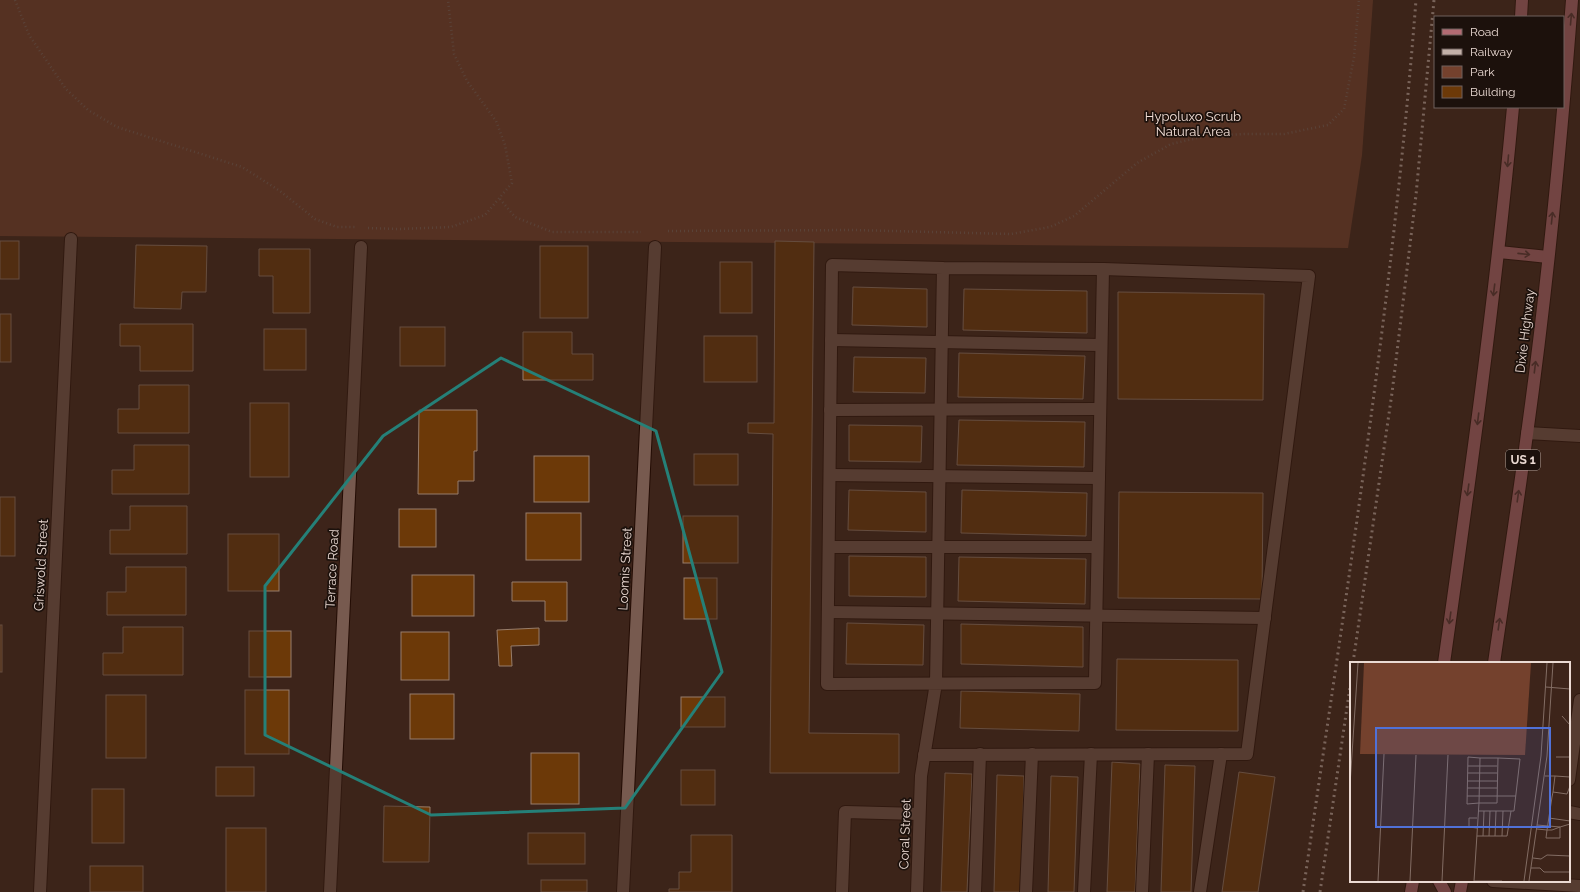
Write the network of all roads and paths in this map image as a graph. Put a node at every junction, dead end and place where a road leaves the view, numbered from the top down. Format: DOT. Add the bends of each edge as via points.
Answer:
graph roads {
  1 [pos="15,0"];
  2 [pos="448,0"];
  3 [pos="1358,0"];
  4 [pos="1522,0"];
  5 [pos="1572,0"];
  6 [pos="1521,16"];
  7 [pos="1513,108"];
  8 [pos="500,199"];
  9 [pos="647,232"];
  10 [pos="663,232"];
  11 [pos="71,239"];
  12 [pos="361,247"];
  13 [pos="655,247"];
  14 [pos="1499,252"];
  15 [pos="1548,256"];
  16 [pos="943,268"];
  17 [pos="1102,269"];
  18 [pos="831,340"];
  19 [pos="942,342"];
  20 [pos="1101,345"];
  21 [pos="940,409"];
  22 [pos="1100,409"];
  23 [pos="830,410"];
  24 [pos="1527,433"];
  25 [pos="1580,436"];
  26 [pos="830,475"];
  27 [pos="939,477"];
  28 [pos="1098,478"];
  29 [pos="829,547"];
  30 [pos="938,547"];
  31 [pos="1097,547"];
  32 [pos="828,612"];
  33 [pos="937,613"];
  34 [pos="1096,616"];
  35 [pos="1265,618"];
  36 [pos="1444,662"];
  37 [pos="1494,662"];
  38 [pos="936,683"];
  39 [pos="1580,700"];
  40 [pos="980,754"];
  41 [pos="1032,754"];
  42 [pos="1091,754"];
  43 [pos="1148,754"];
  44 [pos="1221,754"];
  45 [pos="924,755"];
  46 [pos="1570,773"];
  47 [pos="1570,812"];
  48 [pos="919,814"];
  49 [pos="1580,814"];
  50 [pos="1413,882"];
  51 [pos="1440,882"];
  52 [pos="1462,882"];
  53 [pos="1505,882"];
  54 [pos="1554,886"];
  55 [pos="1580,886"];
  56 [pos="40,892"];
  57 [pos="330,892"];
  58 [pos="623,892"];
  59 [pos="842,892"];
  60 [pos="918,892"];
  61 [pos="975,892"];
  62 [pos="1026,892"];
  63 [pos="1084,892"];
  64 [pos="1142,892"];
  65 [pos="1200,892"];
  66 [pos="1411,892"];
  67 [pos="1445,892"];
  68 [pos="1460,892"];
  1 -- 8 [label="path" via="29,35 66,88 88,110 117,127 242,167 280,191 315,219 338,227 451,227 485,215"];
  2 -- 8 [label="path" via="454,54 467,82 496,121 505,145 512,183"];
  3 -- 10 [label="path" via="1354,57 1344,109 1328,125 1284,134 1206,136 1171,144 1137,163 1074,216 1050,227 1011,234 853,230"];
  4 -- 6 [label="main road"];
  15 -- 5 [label="main road, Dixie Highway / US 1, one-way" via="1563,122"];
  7 -- 14 [label="main road, one-way"];
  8 -- 9 [label="path" via="515,217 552,232"];
  11 -- 56 [label="street, Griswold Street"];
  12 -- 57 [label="street, Terrace Road"];
  13 -- 58 [label="street, Loomis Street"];
  14 -- 15 [label="main road, one-way"];
  14 -- 36 [label="main road, one-way"];
  24 -- 15 [label="main road, Dixie Highway / US 1, one-way"];
  16 -- 17 [label="street"];
  16 -- 18 [label="street" via="832,265"];
  16 -- 19 [label="street, Coral Street"];
  17 -- 20 [label="street"];
  17 -- 35 [label="street" via="1309,276"];
  18 -- 19 [label="street"];
  18 -- 23 [label="street"];
  19 -- 20 [label="street"];
  19 -- 21 [label="street, Coral Street"];
  20 -- 22 [label="street"];
  21 -- 22 [label="street"];
  21 -- 23 [label="street"];
  21 -- 27 [label="street, Coral Street"];
  22 -- 28 [label="street"];
  23 -- 26 [label="street"];
  24 -- 25 [label="street"];
  37 -- 24 [label="main road, Dixie Highway / US 1, one-way"];
  26 -- 27 [label="street"];
  26 -- 29 [label="street"];
  27 -- 28 [label="street"];
  27 -- 30 [label="street, Coral Street"];
  28 -- 31 [label="street"];
  29 -- 30 [label="street"];
  29 -- 32 [label="street"];
  30 -- 31 [label="street"];
  30 -- 33 [label="street, Coral Street"];
  31 -- 34 [label="street"];
  32 -- 33 [label="street"];
  32 -- 38 [label="street" via="827,684"];
  33 -- 34 [label="street"];
  33 -- 38 [label="street, Coral Street"];
  34 -- 35 [label="street"];
  34 -- 38 [label="street" via="1095,683"];
  35 -- 44 [label="street" via="1247,754"];
  38 -- 45 [label="street, Coral Street"];
  39 -- 46 [label="street"];
  40 -- 41 [label="street"];
  40 -- 45 [label="street"];
  40 -- 61 [label="street"];
  41 -- 42 [label="street"];
  41 -- 62 [label="street"];
  42 -- 43 [label="street"];
  42 -- 63 [label="street"];
  43 -- 44 [label="street"];
  43 -- 64 [label="street"];
  44 -- 65 [label="street"];
  45 -- 48 [label="street, Coral Street"];
  47 -- 49 [label="street"];
  48 -- 59 [label="street" via="845,812"];
  48 -- 60 [label="street, Coral Street"];
  50 -- 66 [label="main road"];
  51 -- 67 [label="main road"];
  52 -- 68 [label="main road"];
  53 -- 54 [label="street"];
  54 -- 55 [label="street"];
}
